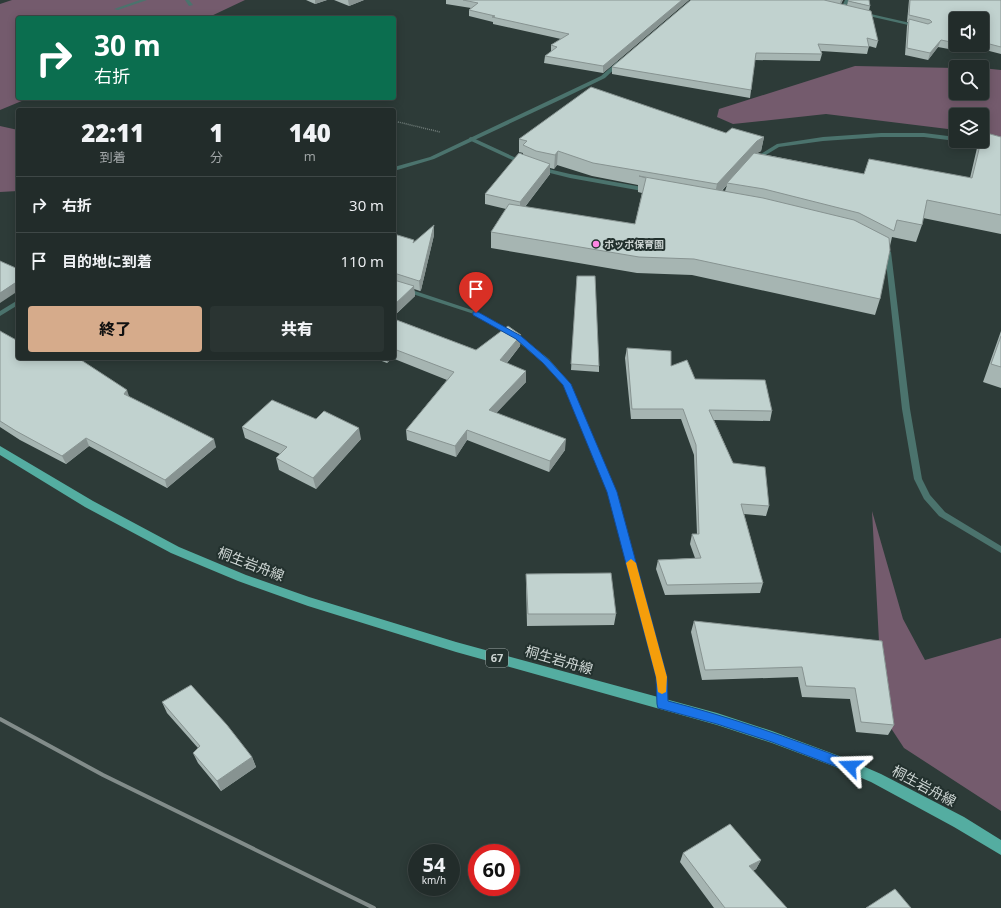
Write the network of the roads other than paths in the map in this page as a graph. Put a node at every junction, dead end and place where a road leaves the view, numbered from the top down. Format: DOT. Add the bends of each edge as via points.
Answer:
graph roads {
  1 [pos="145,0"];
  2 [pos="187,0"];
  3 [pos="846,0"];
  4 [pos="191,5"];
  5 [pos="835,7"];
  6 [pos="116,9"];
  7 [pos="842,9"];
  8 [pos="850,11"];
  9 [pos="857,12"];
  10 [pos="926,28"];
  11 [pos="626,58"];
  12 [pos="949,138"];
  13 [pos="471,139"];
  14 [pos="989,144"];
  15 [pos="1001,146"];
  16 [pos="752,163"];
  17 [pos="396,168"];
  18 [pos="654,192"];
  19 [pos="876,246"];
  20 [pos="396,287"];
  21 [pos="16,303"];
  22 [pos="0,314"];
  23 [pos="0,450"];
  24 [pos="1001,550"];
  25 [pos="662,704"];
  26 [pos="1001,848"];
  1 -- 6 [label="street"];
  2 -- 4 [label="street"];
  3 -- 7 [label="street"];
  5 -- 7 [label="street"];
  7 -- 8 [label="street"];
  9 -- 10 [label="street"];
  11 -- 13 [label="street" via="603,77"];
  12 -- 16 [label="street" via="881,134 824,140 777,146 757,157"];
  13 -- 17 [label="street" via="432,158"];
  13 -- 18 [label="street" via="533,167"];
  14 -- 15 [label="street"];
  19 -- 24 [label="street" via="888,252 906,409 918,480 927,497 942,514"];
  20 -- 25 [label="street" via="476,313 518,338 546,361 566,384 612,492 662,677"];
  21 -- 22 [label="street"];
  23 -- 25 [label="main road, 桐生岩舟線 / 67" via="89,504 175,550 242,578 456,647"];
  25 -- 26 [label="main road, 桐生岩舟線 / 67" via="717,719 837,761 913,796"];
}
